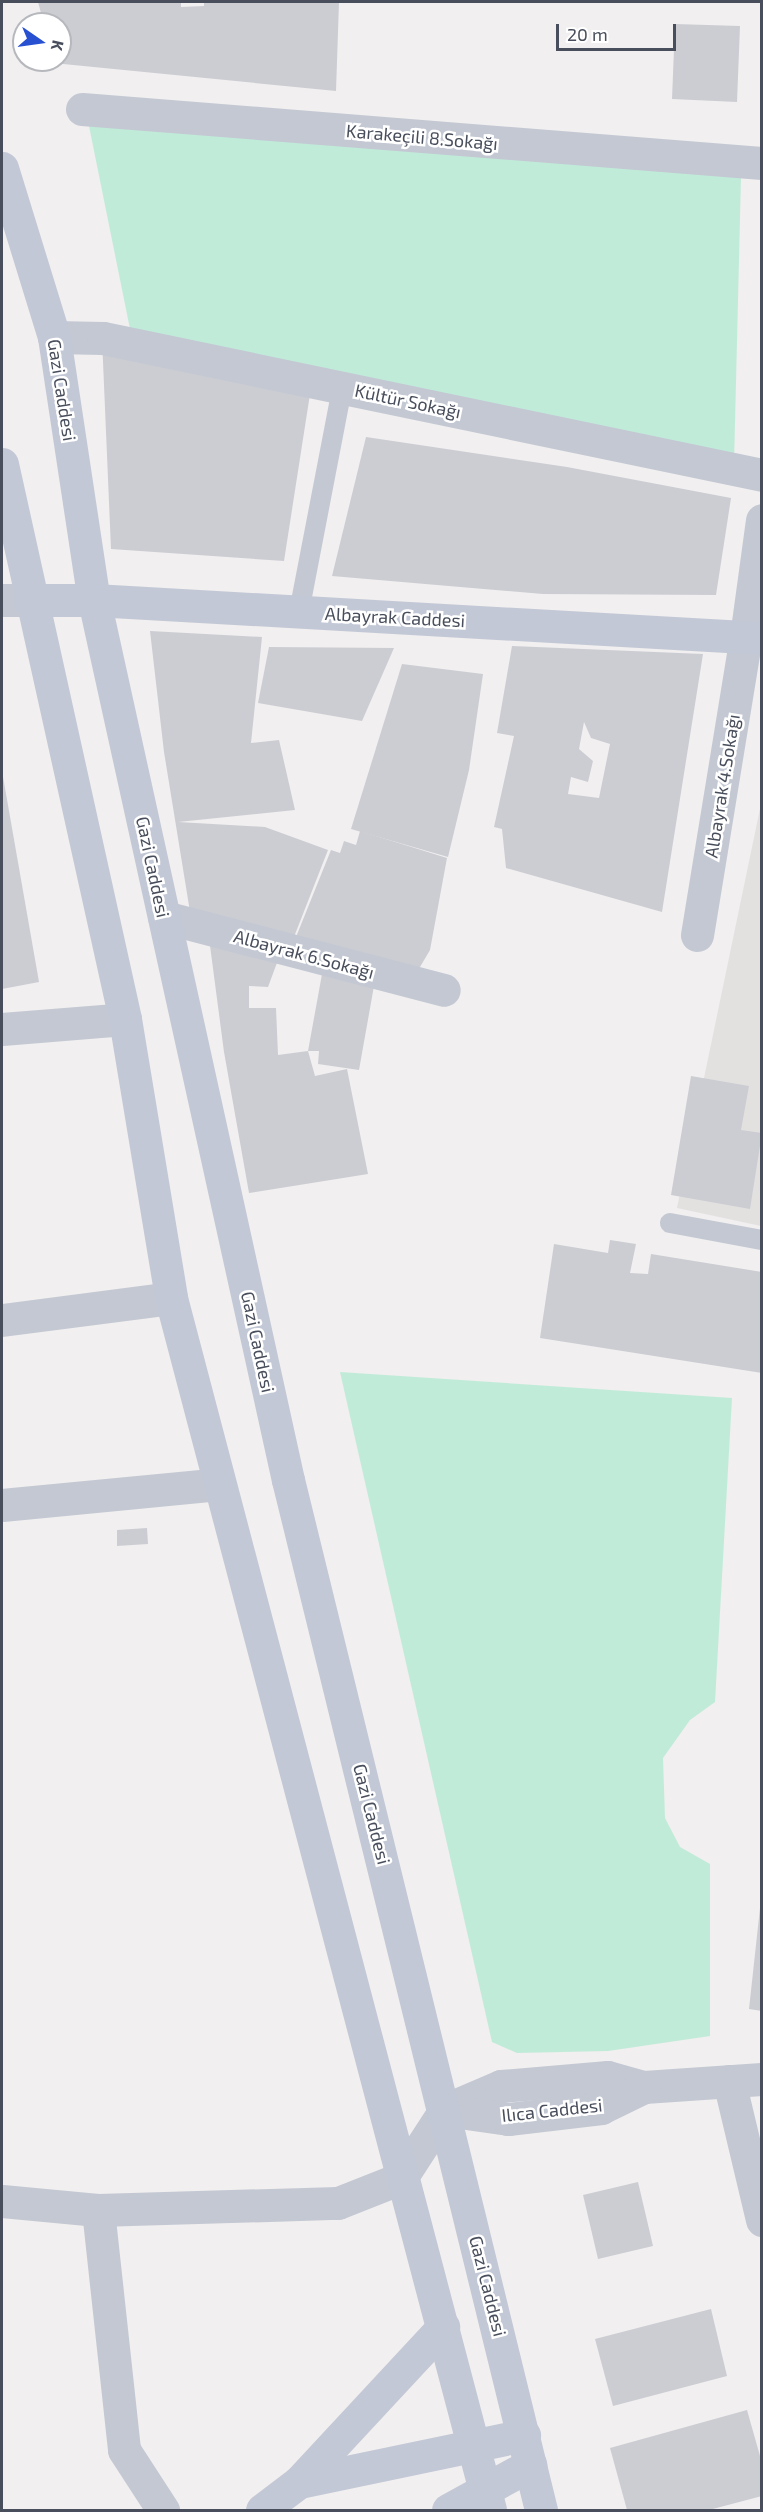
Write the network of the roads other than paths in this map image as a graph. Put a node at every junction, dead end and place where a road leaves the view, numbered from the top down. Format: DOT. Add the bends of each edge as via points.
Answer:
graph roads {
  1 [pos="82,109"];
  2 [pos="762,163"];
  3 [pos="2,168"];
  4 [pos="54,337"];
  5 [pos="342,388"];
  6 [pos="2,464"];
  7 [pos="762,475"];
  8 [pos="762,520"];
  9 [pos="15,600"];
  10 [pos="94,600"];
  11 [pos="299,612"];
  12 [pos="754,637"];
  13 [pos="164,917"];
  14 [pos="697,935"];
  15 [pos="444,990"];
  16 [pos="125,1019"];
  17 [pos="2,1029"];
  18 [pos="670,1223"];
  19 [pos="762,1240"];
  20 [pos="171,1298"];
  21 [pos="2,1320"];
  22 [pos="219,1484"];
  23 [pos="2,1505"];
  24 [pos="762,2079"];
  25 [pos="729,2081"];
  26 [pos="445,2110"];
  27 [pos="401,2178"];
  28 [pos="2,2201"];
  29 [pos="99,2210"];
  30 [pos="762,2220"];
  31 [pos="443,2327"];
  32 [pos="473,2448"];
  33 [pos="527,2450"];
  34 [pos="299,2482"];
  35 [pos="487,2499"];
  36 [pos="164,2511"];
  37 [pos="262,2511"];
  38 [pos="448,2511"];
  39 [pos="541,2511"];
  1 -- 2 [label="street, Karakeçili 8.Sokağı"];
  3 -- 4 [label="street, Gazi Caddesi"];
  4 -- 5 [label="street, Kültür Sokağı" via="103,338"];
  4 -- 10 [label="street, Gazi Caddesi"];
  5 -- 7 [label="street, Kültür Sokağı"];
  5 -- 11 [label="lane"];
  6 -- 9 [label="street"];
  8 -- 12 [label="street, Albayrak 4.Sokağı"];
  9 -- 10 [label="street, Albayrak Caddesi"];
  9 -- 16 [label="street"];
  10 -- 11 [label="street, Albayrak Caddesi"];
  10 -- 13 [label="street, Gazi Caddesi"];
  11 -- 12 [label="street, Albayrak Caddesi"];
  12 -- 14 [label="street, Albayrak 4.Sokağı"];
  13 -- 15 [label="street, Albayrak 6.Sokağı"];
  13 -- 26 [label="street, Gazi Caddesi" via="288,1480"];
  16 -- 17 [label="street"];
  16 -- 20 [label="street"];
  18 -- 19 [label="lane"];
  20 -- 21 [label="street"];
  20 -- 22 [label="street"];
  22 -- 23 [label="street"];
  22 -- 27 [label="street"];
  24 -- 25 [label="street, Ilıca Caddesi"];
  25 -- 26 [label="street, Ilıca Caddesi" via="644,2087 608,2077 501,2086"];
  25 -- 30 [label="street"];
  26 -- 27 [label="street"];
  26 -- 33 [label="street, Gazi Caddesi"];
  27 -- 29 [label="street" via="338,2203"];
  27 -- 31 [label="street"];
  28 -- 29 [label="street"];
  29 -- 36 [label="street" via="124,2450"];
  31 -- 32 [label="street"];
  31 -- 34 [label="street"];
  32 -- 33 [label="street"];
  32 -- 34 [label="street"];
  32 -- 35 [label="street"];
  33 -- 35 [label="street"];
  33 -- 39 [label="street, Gazi Caddesi"];
  34 -- 37 [label="street"];
  35 -- 38 [label="street"];
}
